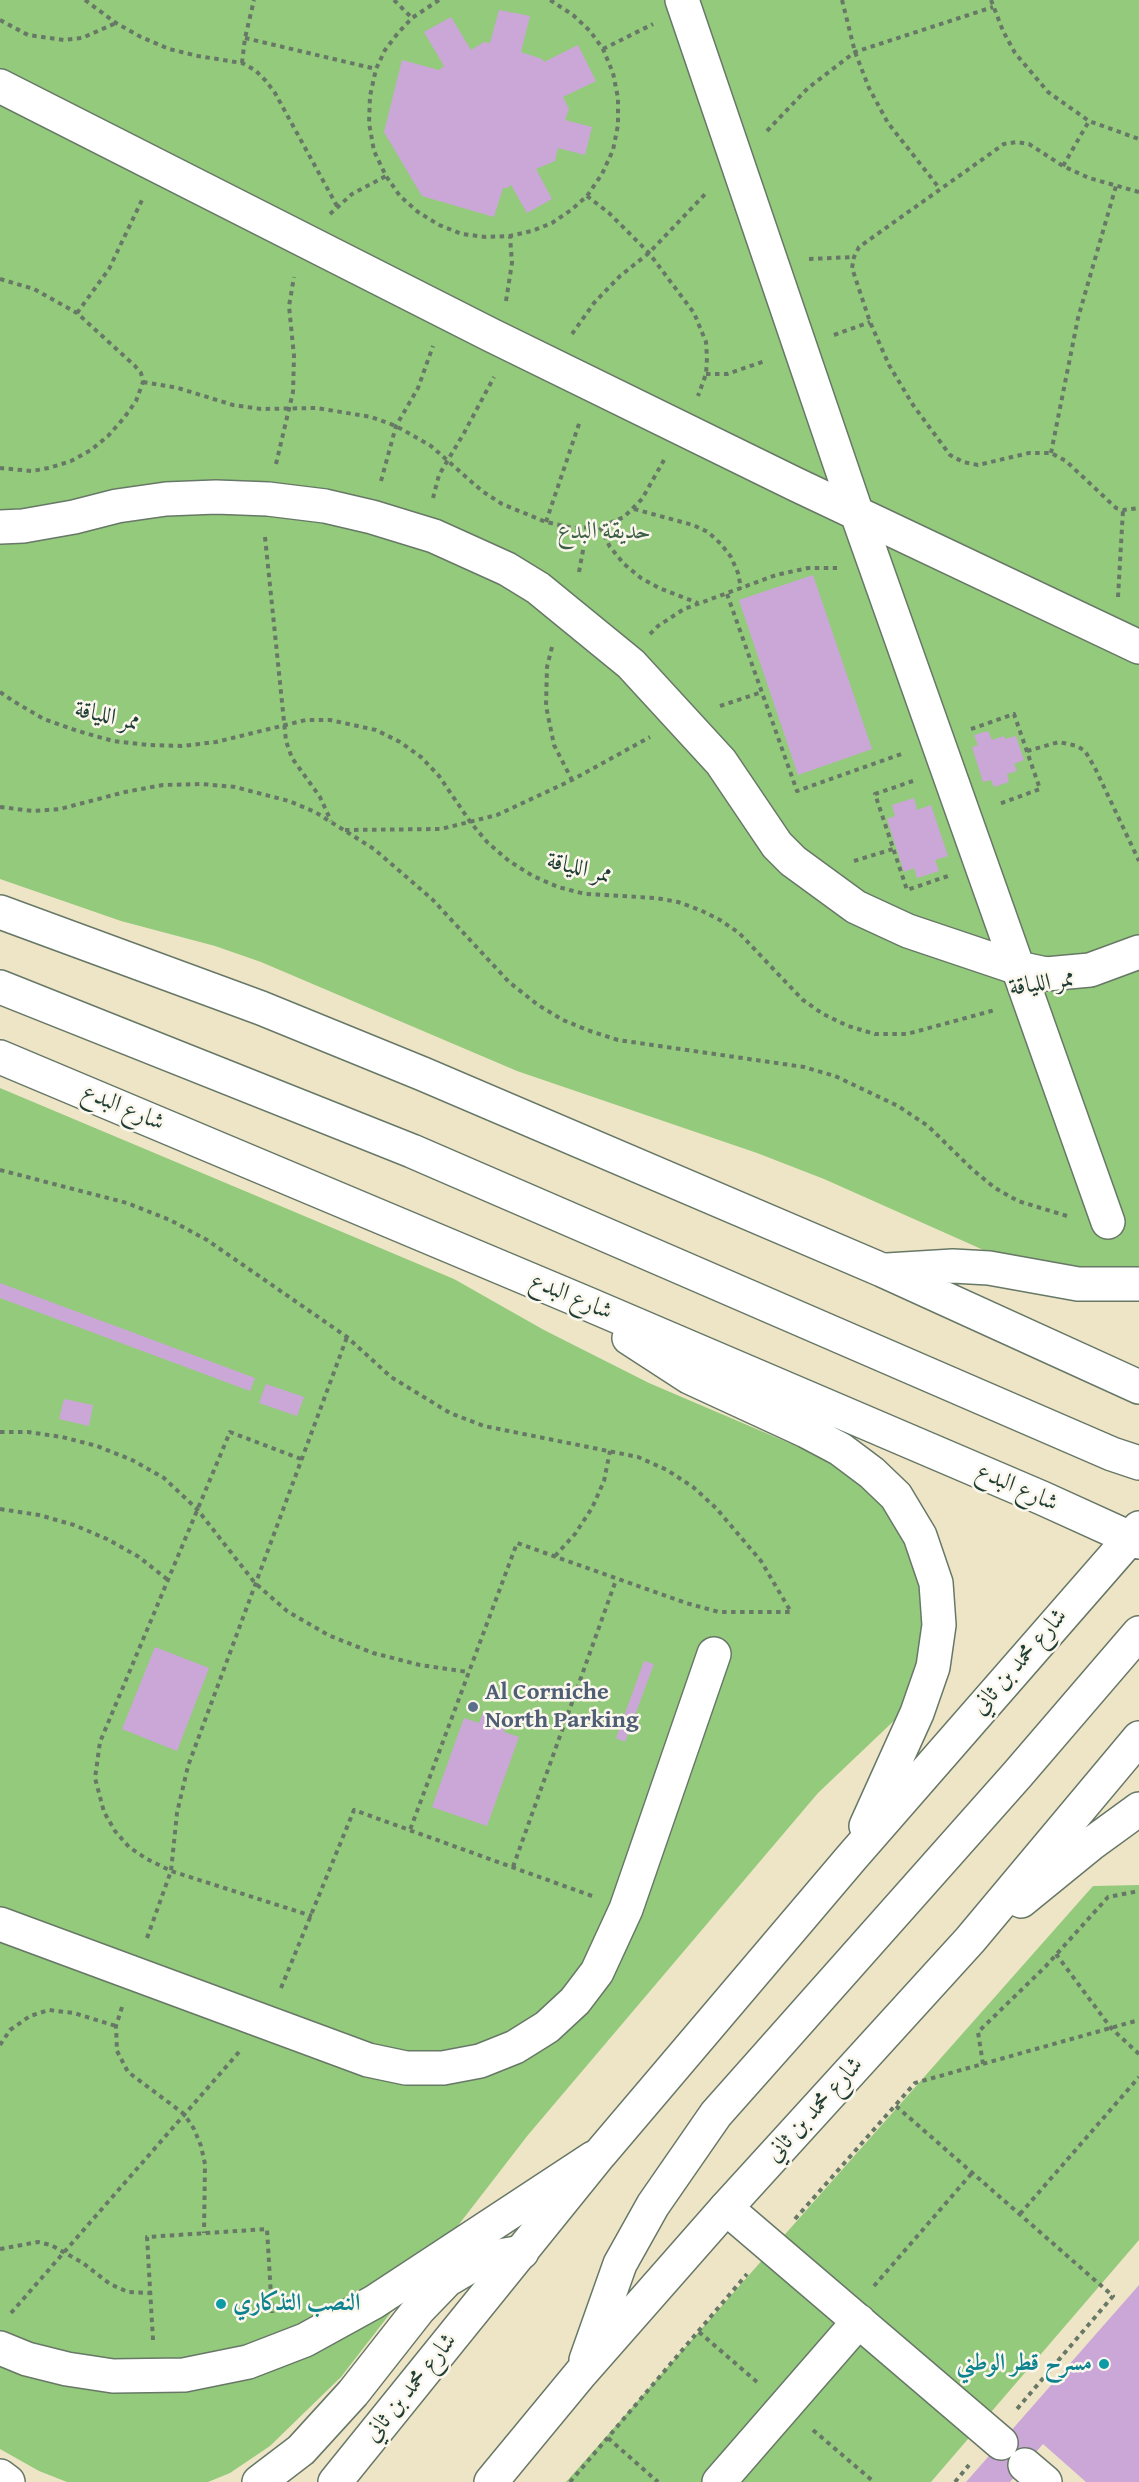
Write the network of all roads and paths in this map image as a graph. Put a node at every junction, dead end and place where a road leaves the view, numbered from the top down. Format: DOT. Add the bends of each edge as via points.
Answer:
graph roads {
  1 [pos="84,0"];
  2 [pos="254,0"];
  3 [pos="393,0"];
  4 [pos="439,0"];
  5 [pos="550,0"];
  6 [pos="682,0"];
  7 [pos="842,0"];
  8 [pos="991,0"];
  9 [pos="993,8"];
  10 [pos="412,18"];
  11 [pos="0,20"];
  12 [pos="116,23"];
  13 [pos="244,38"];
  14 [pos="855,52"];
  15 [pos="242,63"];
  16 [pos="376,69"];
  17 [pos="0,86"];
  18 [pos="1089,121"];
  19 [pos="1139,139"];
  20 [pos="738,161"];
  21 [pos="1063,166"];
  22 [pos="159,167"];
  23 [pos="1116,186"];
  24 [pos="940,189"];
  25 [pos="1139,192"];
  26 [pos="587,196"];
  27 [pos="336,206"];
  28 [pos="649,253"];
  29 [pos="0,279"];
  30 [pos="77,313"];
  31 [pos="434,345"];
  32 [pos="553,366"];
  33 [pos="495,376"];
  34 [pos="143,382"];
  35 [pos="580,420"];
  36 [pos="396,426"];
  37 [pos="681,428"];
  38 [pos="1051,453"];
  39 [pos="447,459"];
  40 [pos="0,468"];
  41 [pos="1139,508"];
  42 [pos="634,509"];
  43 [pos="1123,510"];
  44 [pos="856,511"];
  45 [pos="372,516"];
  46 [pos="546,522"];
  47 [pos="0,527"];
  48 [pos="600,527"];
  49 [pos="434,536"];
  50 [pos="877,568"];
  51 [pos="741,588"];
  52 [pos="727,594"];
  53 [pos="699,603"];
  54 [pos="1127,641"];
  55 [pos="631,664"];
  56 [pos="0,692"];
  57 [pos="762,692"];
  58 [pos="683,719"];
  59 [pos="1027,751"];
  60 [pos="943,755"];
  61 [pos="0,807"];
  62 [pos="964,816"];
  63 [pos="471,823"];
  64 [pos="344,830"];
  65 [pos="1139,861"];
  66 [pos="981,864"];
  67 [pos="0,912"];
  68 [pos="1139,952"];
  69 [pos="1018,968"];
  70 [pos="0,987"];
  71 [pos="1029,1001"];
  72 [pos="0,1056"];
  73 [pos="0,1170"];
  74 [pos="1108,1222"];
  75 [pos="882,1270"];
  76 [pos="1139,1284"];
  77 [pos="588,1304"];
  78 [pos="347,1337"];
  79 [pos="1139,1388"];
  80 [pos="0,1432"];
  81 [pos="610,1450"];
  82 [pos="301,1459"];
  83 [pos="1139,1463"];
  84 [pos="0,1509"];
  85 [pos="197,1509"];
  86 [pos="1137,1536"];
  87 [pos="555,1556"];
  88 [pos="168,1580"];
  89 [pos="616,1580"];
  90 [pos="255,1583"];
  91 [pos="1139,1632"];
  92 [pos="714,1654"];
  93 [pos="468,1672"];
  94 [pos="1139,1738"];
  95 [pos="1139,1809"];
  96 [pos="410,1830"];
  97 [pos="852,1857"];
  98 [pos="513,1868"];
  99 [pos="171,1871"];
  100 [pos="1139,1891"];
  101 [pos="312,1916"];
  102 [pos="0,1924"];
  103 [pos="970,1940"];
  104 [pos="1056,1954"];
  105 [pos="134,1974"];
  106 [pos="1139,2020"];
  107 [pos="116,2026"];
  108 [pos="1111,2028"];
  109 [pos="0,2045"];
  110 [pos="1139,2054"];
  111 [pos="983,2064"];
  112 [pos="1139,2078"];
  113 [pos="896,2106"];
  114 [pos="600,2154"];
  115 [pos="972,2173"];
  116 [pos="726,2208"];
  117 [pos="1020,2214"];
  118 [pos="204,2233"];
  119 [pos="771,2246"];
  120 [pos="0,2249"];
  121 [pos="522,2252"];
  122 [pos="150,2293"];
  123 [pos="854,2318"];
  124 [pos="0,2348"];
  125 [pos="275,2353"];
  126 [pos="581,2373"];
  127 [pos="154,2376"];
  128 [pos="608,2438"];
  129 [pos="997,2440"];
  130 [pos="0,2476"];
  131 [pos="494,2480"];
  132 [pos="8,2482"];
  133 [pos="259,2482"];
  134 [pos="335,2482"];
  135 [pos="570,2482"];
  136 [pos="658,2482"];
  137 [pos="719,2482"];
  138 [pos="955,2482"];
  1 -- 12 [label="path"];
  2 -- 13 [label="path"];
  3 -- 10 [label="path"];
  4 -- 10 [label="path"];
  5 -- 26 [label="path" via="573,15 603,49 618,98 614,150"];
  6 -- 20 [label="main road"];
  7 -- 14 [label="path"];
  8 -- 9 [label="path"];
  9 -- 14 [label="path"];
  9 -- 18 [label="path" via="1015,53 1030,73 1048,92"];
  10 -- 16 [label="path" via="385,50"];
  11 -- 12 [label="path" via="28,35 64,40 82,38"];
  12 -- 15 [label="path" via="169,49"];
  13 -- 15 [label="path"];
  13 -- 16 [label="path"];
  14 -- 20 [label="path" via="808,88"];
  14 -- 24 [label="path" via="888,123"];
  15 -- 27 [label="path" via="267,81"];
  16 -- 26 [label="path" via="369,123 374,151 400,196 439,225 462,234 510,236 552,223"];
  17 -- 22 [label="main road"];
  18 -- 19 [label="path"];
  18 -- 21 [label="path"];
  20 -- 28 [label="path"];
  20 -- 44 [label="main road"];
  21 -- 23 [label="path"];
  21 -- 24 [label="path" via="1029,144 1004,144"];
  22 -- 30 [label="path" via="109,269"];
  22 -- 32 [label="main road"];
  23 -- 25 [label="path"];
  23 -- 38 [label="path" via="1078,318"];
  24 -- 38 [label="path" via="867,241 854,257 854,278 870,322 913,405 950,455 978,465"];
  26 -- 28 [label="path"];
  28 -- 32 [label="path" via="594,303"];
  28 -- 37 [label="path" via="694,313 706,342 706,374"];
  29 -- 30 [label="path" via="34,289"];
  30 -- 34 [label="path" via="135,366"];
  31 -- 36 [label="path" via="418,388"];
  32 -- 37 [label="main road"];
  33 -- 39 [label="path"];
  34 -- 36 [label="path" via="233,405 344,411"];
  34 -- 40 [label="path" via="124,418 91,450 49,468"];
  35 -- 46 [label="path"];
  36 -- 39 [label="path"];
  36 -- 45 [label="path"];
  37 -- 42 [label="path"];
  37 -- 44 [label="main road"];
  38 -- 43 [label="path" via="1066,461"];
  39 -- 46 [label="path" via="482,491"];
  39 -- 49 [label="path" via="433,491"];
  41 -- 43 [label="path"];
  42 -- 48 [label="path"];
  42 -- 51 [label="path" via="708,532 731,557"];
  43 -- 54 [label="path"];
  44 -- 50 [label="main road"];
  44 -- 54 [label="main road"];
  45 -- 47 [label="main road" via="268,499 216,497 166,499"];
  45 -- 49 [label="main road"];
  46 -- 48 [label="path" via="573,528"];
  48 -- 53 [label="path" via="610,547 641,578"];
  49 -- 55 [label="main road" via="538,588"];
  50 -- 51 [label="path" via="808,568"];
  50 -- 60 [label="main road"];
  51 -- 52 [label="path"];
  52 -- 53 [label="path"];
  52 -- 57 [label="path"];
  53 -- 55 [label="path" via="658,626"];
  55 -- 58 [label="main road"];
  56 -- 63 [label="path, ممر اللياقة" via="44,719 113,741 148,745 216,742 306,720 353,723 376,730 421,757"];
  57 -- 58 [label="path"];
  57 -- 60 [label="path" via="797,791"];
  58 -- 63 [label="path" via="572,780"];
  58 -- 69 [label="main road" via="721,762 777,845 833,891 891,924"];
  59 -- 60 [label="path" via="1014,714"];
  59 -- 62 [label="path" via="1040,789"];
  59 -- 65 [label="path" via="1059,742 1085,752"];
  60 -- 62 [label="main road"];
  60 -- 66 [label="path" via="875,794 907,890"];
  61 -- 64 [label="path" via="60,809 163,785 202,784 235,787 289,801"];
  62 -- 66 [label="main road"];
  63 -- 64 [label="path" via="441,828"];
  63 -- 71 [label="path, ممر اللياقة" via="509,861 558,887 595,895 678,902 720,920 755,948 803,1000 862,1032 907,1034"];
  64 -- 74 [label="path" via="374,849 432,899 509,982 563,1020 618,1040 771,1061 835,1076 898,1106 928,1126 987,1182 1018,1201 1057,1214"];
  66 -- 69 [label="main road"];
  67 -- 75 [label="main road" via="272,1012"];
  68 -- 69 [label="main road" via="1089,970 1068,973 1046,974"];
  69 -- 71 [label="main road"];
  70 -- 83 [label="main road" via="412,1151"];
  71 -- 74 [label="main road"];
  72 -- 77 [label="main road, شارع البدع"];
  73 -- 78 [label="path" via="127,1203 170,1220 207,1240"];
  75 -- 76 [label="main road" via="989,1268 1078,1284"];
  75 -- 79 [label="main road"];
  77 -- 86 [label="main road, شارع البدع"];
  77 -- 97 [label="main road" via="613,1327 689,1377 840,1449 896,1496 920,1536 936,1583 939,1625 933,1667 917,1713"];
  78 -- 81 [label="path" via="391,1377 450,1413 484,1426"];
  78 -- 82 [label="path"];
  80 -- 85 [label="path" via="62,1437 106,1449 164,1478"];
  81 -- 87 [label="path" via="604,1481 592,1508"];
  81 -- 89 [label="path" via="638,1457 693,1487 742,1536 791,1612 719,1612"];
  82 -- 85 [label="path" via="230,1432"];
  82 -- 90 [label="path"];
  84 -- 88 [label="path" via="74,1525 139,1557"];
  85 -- 88 [label="path"];
  85 -- 90 [label="path"];
  86 -- 97 [label="main road, شارع محمد بن ثاني" via="1065,1610"];
  87 -- 89 [label="path"];
  87 -- 93 [label="path" via="517,1543"];
  88 -- 99 [label="path" via="100,1742 95,1778 104,1812 115,1831 129,1847"];
  89 -- 98 [label="path"];
  90 -- 93 [label="path" via="287,1611 328,1635 373,1653"];
  90 -- 99 [label="path" via="188,1766 177,1814"];
  91 -- 126 [label="main road" via="716,2114 653,2205 620,2264"];
  92 -- 105 [label="main road" via="612,1943 597,1972 574,2001 547,2027 515,2047 480,2061 443,2068 406,2068 368,2060"];
  93 -- 96 [label="path"];
  94 -- 103 [label="main road, شارع محمد بن ثاني"];
  95 -- 103 [label="main road"];
  97 -- 114 [label="main road, شارع محمد بن ثاني"];
  99 -- 101 [label="path"];
  99 -- 105 [label="path"];
  100 -- 104 [label="path" via="1108,1897"];
  102 -- 105 [label="main road"];
  103 -- 116 [label="main road, شارع محمد بن ثاني"];
  104 -- 108 [label="path"];
  104 -- 111 [label="path" via="978,2032"];
  105 -- 107 [label="path"];
  106 -- 108 [label="path"];
  107 -- 109 [label="path" via="49,2010 30,2016 10,2030"];
  107 -- 118 [label="path" via="117,2051 128,2072 184,2115 194,2129 205,2164"];
  108 -- 110 [label="path"];
  108 -- 111 [label="path"];
  111 -- 113 [label="path" via="915,2083"];
  112 -- 117 [label="path"];
  113 -- 115 [label="path"];
  113 -- 119 [label="path"];
  114 -- 121 [label="main road, شارع محمد بن ثاني"];
  114 -- 125 [label="main road, شارع محمد بن ثاني" via="374,2302"];
  115 -- 117 [label="path"];
  115 -- 123 [label="path"];
  116 -- 119 [label="main road"];
  116 -- 126 [label="main road, شارع محمد بن ثاني"];
  117 -- 129 [label="path" via="1113,2296"];
  118 -- 122 [label="path" via="147,2237"];
  118 -- 125 [label="path" via="267,2229"];
  119 -- 123 [label="main road"];
  119 -- 128 [label="path"];
  120 -- 122 [label="path" via="38,2242 51,2245 110,2284 128,2292"];
  121 -- 133 [label="main road" via="494,2257 447,2280 301,2450"];
  121 -- 134 [label="main road, شارع محمد بن ثاني"];
  122 -- 127 [label="path"];
  123 -- 129 [label="main road"];
  123 -- 137 [label="main road"];
  124 -- 127 [label="main road, شارع محمد بن ثاني" via="67,2369 113,2376"];
  125 -- 127 [label="main road, شارع محمد بن ثاني" via="218,2370"];
  126 -- 131 [label="main road, شارع محمد بن ثاني"];
  128 -- 135 [label="path"];
  128 -- 136 [label="path"];
  129 -- 138 [label="path"];
  130 -- 132 [label="main road"];
}
